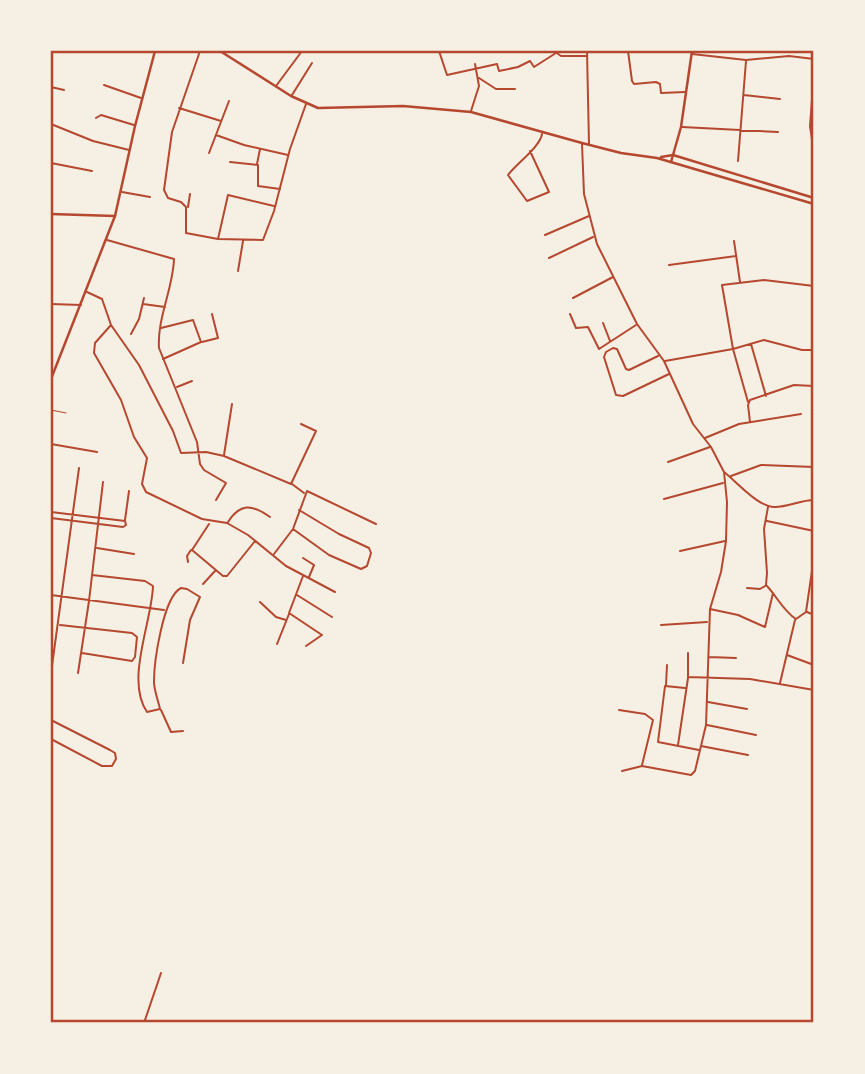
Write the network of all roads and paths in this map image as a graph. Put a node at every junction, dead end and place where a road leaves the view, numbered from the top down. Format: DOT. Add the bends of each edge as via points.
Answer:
graph roads {
  1 [pos="155,51"];
  2 [pos="200,51"];
  3 [pos="220,51"];
  4 [pos="302,51"];
  5 [pos="439,51"];
  6 [pos="587,51"];
  7 [pos="628,51"];
  8 [pos="771,51"];
  9 [pos="555,52"];
  10 [pos="692,52"];
  11 [pos="587,56"];
  12 [pos="770,57"];
  13 [pos="814,59"];
  14 [pos="746,60"];
  15 [pos="313,63"];
  16 [pos="475,66"];
  17 [pos="814,73"];
  18 [pos="478,77"];
  19 [pos="104,85"];
  20 [pos="276,86"];
  21 [pos="51,87"];
  22 [pos="515,89"];
  23 [pos="64,90"];
  24 [pos="686,92"];
  25 [pos="743,95"];
  26 [pos="291,96"];
  27 [pos="142,98"];
  28 [pos="780,99"];
  29 [pos="229,102"];
  30 [pos="306,104"];
  31 [pos="178,108"];
  32 [pos="471,112"];
  33 [pos="96,118"];
  34 [pos="222,121"];
  35 [pos="52,124"];
  36 [pos="135,126"];
  37 [pos="681,127"];
  38 [pos="740,130"];
  39 [pos="543,132"];
  40 [pos="778,132"];
  41 [pos="216,135"];
  42 [pos="582,143"];
  43 [pos="589,145"];
  44 [pos="260,148"];
  45 [pos="129,150"];
  46 [pos="530,151"];
  47 [pos="209,153"];
  48 [pos="814,153"];
  49 [pos="289,155"];
  50 [pos="673,155"];
  51 [pos="657,158"];
  52 [pos="738,161"];
  53 [pos="230,162"];
  54 [pos="671,162"];
  55 [pos="51,163"];
  56 [pos="257,165"];
  57 [pos="92,171"];
  58 [pos="750,179"];
  59 [pos="749,184"];
  60 [pos="281,189"];
  61 [pos="121,192"];
  62 [pos="190,194"];
  63 [pos="150,197"];
  64 [pos="803,198"];
  65 [pos="814,198"];
  66 [pos="814,204"];
  67 [pos="275,207"];
  68 [pos="187,211"];
  69 [pos="53,214"];
  70 [pos="116,216"];
  71 [pos="590,216"];
  72 [pos="545,235"];
  73 [pos="594,237"];
  74 [pos="218,239"];
  75 [pos="107,240"];
  76 [pos="244,241"];
  77 [pos="734,241"];
  78 [pos="736,256"];
  79 [pos="549,258"];
  80 [pos="669,265"];
  81 [pos="238,271"];
  82 [pos="614,276"];
  83 [pos="741,283"];
  84 [pos="814,286"];
  85 [pos="87,292"];
  86 [pos="144,298"];
  87 [pos="573,298"];
  88 [pos="142,303"];
  89 [pos="51,304"];
  90 [pos="81,306"];
  91 [pos="166,307"];
  92 [pos="212,314"];
  93 [pos="570,314"];
  94 [pos="603,323"];
  95 [pos="637,324"];
  96 [pos="111,325"];
  97 [pos="160,328"];
  98 [pos="131,334"];
  99 [pos="201,342"];
  100 [pos="610,342"];
  101 [pos="751,343"];
  102 [pos="733,349"];
  103 [pos="814,350"];
  104 [pos="659,355"];
  105 [pos="162,360"];
  106 [pos="664,361"];
  107 [pos="670,373"];
  108 [pos="51,379"];
  109 [pos="192,381"];
  110 [pos="814,386"];
  111 [pos="176,388"];
  112 [pos="766,396"];
  113 [pos="748,402"];
  114 [pos="232,404"];
  115 [pos="51,410"];
  116 [pos="66,413"];
  117 [pos="801,414"];
  118 [pos="750,422"];
  119 [pos="301,424"];
  120 [pos="704,439"];
  121 [pos="51,444"];
  122 [pos="711,447"];
  123 [pos="97,452"];
  124 [pos="199,452"];
  125 [pos="223,456"];
  126 [pos="668,461"];
  127 [pos="814,467"];
  128 [pos="79,468"];
  129 [pos="724,472"];
  130 [pos="730,477"];
  131 [pos="103,482"];
  132 [pos="724,482"];
  133 [pos="291,484"];
  134 [pos="130,491"];
  135 [pos="305,494"];
  136 [pos="664,499"];
  137 [pos="216,500"];
  138 [pos="814,500"];
  139 [pos="768,507"];
  140 [pos="299,510"];
  141 [pos="51,512"];
  142 [pos="74,514"];
  143 [pos="270,517"];
  144 [pos="51,518"];
  145 [pos="99,518"];
  146 [pos="73,520"];
  147 [pos="765,520"];
  148 [pos="125,521"];
  149 [pos="210,522"];
  150 [pos="98,523"];
  151 [pos="227,523"];
  152 [pos="376,524"];
  153 [pos="293,529"];
  154 [pos="814,531"];
  155 [pos="256,541"];
  156 [pos="726,541"];
  157 [pos="96,548"];
  158 [pos="192,550"];
  159 [pos="680,551"];
  160 [pos="134,554"];
  161 [pos="274,554"];
  162 [pos="814,557"];
  163 [pos="303,558"];
  164 [pos="188,562"];
  165 [pos="216,570"];
  166 [pos="92,575"];
  167 [pos="303,575"];
  168 [pos="308,578"];
  169 [pos="813,582"];
  170 [pos="203,584"];
  171 [pos="765,585"];
  172 [pos="747,587"];
  173 [pos="335,592"];
  174 [pos="773,592"];
  175 [pos="51,595"];
  176 [pos="296,595"];
  177 [pos="62,598"];
  178 [pos="89,601"];
  179 [pos="260,602"];
  180 [pos="149,608"];
  181 [pos="709,609"];
  182 [pos="166,610"];
  183 [pos="806,612"];
  184 [pos="289,614"];
  185 [pos="814,615"];
  186 [pos="332,617"];
  187 [pos="796,619"];
  188 [pos="286,620"];
  189 [pos="709,622"];
  190 [pos="59,625"];
  191 [pos="661,625"];
  192 [pos="85,628"];
  193 [pos="277,644"];
  194 [pos="306,646"];
  195 [pos="81,653"];
  196 [pos="688,653"];
  197 [pos="787,655"];
  198 [pos="708,657"];
  199 [pos="736,658"];
  200 [pos="183,663"];
  201 [pos="667,665"];
  202 [pos="814,665"];
  203 [pos="78,673"];
  204 [pos="51,674"];
  205 [pos="688,677"];
  206 [pos="708,679"];
  207 [pos="779,684"];
  208 [pos="666,686"];
  209 [pos="685,688"];
  210 [pos="814,690"];
  211 [pos="707,702"];
  212 [pos="160,709"];
  213 [pos="747,709"];
  214 [pos="619,710"];
  215 [pos="51,720"];
  216 [pos="706,725"];
  217 [pos="183,731"];
  218 [pos="755,735"];
  219 [pos="51,739"];
  220 [pos="678,746"];
  221 [pos="700,746"];
  222 [pos="699,750"];
  223 [pos="748,755"];
  224 [pos="642,766"];
  225 [pos="622,771"];
  226 [pos="161,973"];
  227 [pos="144,1023"];
  1 -- 27 [label="main road"];
  2 -- 31 [label="street"];
  3 -- 20 [label="main road"];
  4 -- 20 [label="street"];
  5 -- 16 [label="street" via="447,75"];
  6 -- 11 [label="street"];
  7 -- 24 [label="street" via="635,84 656,82 661,93"];
  8 -- 12 [label="street"];
  9 -- 11 [label="street"];
  9 -- 16 [label="street" via="534,67 530,61 499,71 497,64"];
  10 -- 14 [label="street"];
  10 -- 24 [label="main road"];
  11 -- 43 [label="street"];
  12 -- 13 [label="street"];
  12 -- 14 [label="street"];
  14 -- 25 [label="street"];
  15 -- 26 [label="street"];
  16 -- 18 [label="street"];
  17 -- 48 [label="street" via="810,126"];
  18 -- 22 [label="street" via="496,89"];
  18 -- 32 [label="street" via="479,91"];
  19 -- 27 [label="street"];
  20 -- 26 [label="main road"];
  21 -- 23 [label="street"];
  24 -- 37 [label="main road"];
  25 -- 28 [label="street"];
  25 -- 38 [label="street"];
  26 -- 30 [label="main road"];
  27 -- 36 [label="main road"];
  29 -- 34 [label="street"];
  30 -- 32 [label="main road" via="329,109 403,106"];
  30 -- 49 [label="street"];
  31 -- 34 [label="street"];
  31 -- 68 [label="street" via="164,193 184,204"];
  32 -- 39 [label="main road"];
  33 -- 36 [label="street" via="101,115"];
  34 -- 41 [label="street"];
  35 -- 45 [label="street"];
  36 -- 45 [label="main road"];
  37 -- 38 [label="street"];
  37 -- 50 [label="main road"];
  38 -- 40 [label="street"];
  38 -- 52 [label="street"];
  39 -- 42 [label="main road"];
  39 -- 46 [label="street" via="540,143"];
  41 -- 44 [label="street"];
  41 -- 47 [label="street"];
  42 -- 43 [label="main road"];
  42 -- 71 [label="street" via="584,194"];
  43 -- 51 [label="main road"];
  44 -- 49 [label="street"];
  44 -- 56 [label="street"];
  45 -- 61 [label="main road"];
  46 -- 46 [label="street" via="508,175 527,201 549,192"];
  49 -- 60 [label="street"];
  50 -- 51 [label="main road"];
  50 -- 54 [label="main road"];
  50 -- 58 [label="main road"];
  51 -- 54 [label="main road"];
  53 -- 56 [label="street"];
  54 -- 59 [label="main road"];
  55 -- 57 [label="street"];
  56 -- 60 [label="street" via="258,186"];
  58 -- 59 [label="main road"];
  58 -- 64 [label="main road"];
  59 -- 64 [label="main road"];
  60 -- 67 [label="street"];
  61 -- 63 [label="street"];
  61 -- 70 [label="main road"];
  62 -- 68 [label="street"];
  64 -- 65 [label="main road"];
  64 -- 66 [label="main road"];
  67 -- 74 [label="street" via="228,195"];
  67 -- 76 [label="street" via="263,240"];
  68 -- 74 [label="street" via="185,232"];
  69 -- 70 [label="main road"];
  70 -- 75 [label="main road"];
  71 -- 72 [label="street"];
  71 -- 73 [label="street"];
  73 -- 79 [label="street"];
  73 -- 82 [label="street"];
  74 -- 76 [label="street"];
  75 -- 85 [label="main road"];
  75 -- 91 [label="street" via="174,259"];
  76 -- 81 [label="street"];
  77 -- 78 [label="street"];
  78 -- 80 [label="street"];
  78 -- 83 [label="street"];
  82 -- 87 [label="street"];
  82 -- 95 [label="street"];
  83 -- 84 [label="street" via="764,279"];
  83 -- 102 [label="street" via="722,287"];
  85 -- 90 [label="main road"];
  85 -- 96 [label="street" via="101,298"];
  86 -- 88 [label="street"];
  88 -- 91 [label="street"];
  88 -- 98 [label="street"];
  89 -- 90 [label="street"];
  90 -- 108 [label="main road"];
  91 -- 97 [label="street"];
  92 -- 99 [label="street" via="218,338"];
  93 -- 100 [label="street" via="576,327 589,327 597,348"];
  94 -- 100 [label="street"];
  95 -- 100 [label="street"];
  95 -- 104 [label="street"];
  96 -- 124 [label="street" via="139,365 180,453"];
  96 -- 149 [label="street" via="94,353 147,458 144,489"];
  97 -- 99 [label="street" via="193,320"];
  97 -- 105 [label="street"];
  99 -- 105 [label="street"];
  101 -- 102 [label="street"];
  101 -- 103 [label="street" via="770,341"];
  101 -- 112 [label="street"];
  102 -- 106 [label="street"];
  102 -- 113 [label="street"];
  104 -- 106 [label="street"];
  104 -- 107 [label="street" via="629,370 617,349 606,352 616,395"];
  105 -- 111 [label="street"];
  106 -- 107 [label="street"];
  107 -- 120 [label="street"];
  109 -- 111 [label="street"];
  110 -- 112 [label="street" via="799,384"];
  111 -- 124 [label="street"];
  112 -- 113 [label="street"];
  113 -- 118 [label="street"];
  114 -- 125 [label="street"];
  115 -- 116 [label="path"];
  117 -- 118 [label="street"];
  118 -- 120 [label="street"];
  119 -- 133 [label="street" via="316,431"];
  120 -- 122 [label="street"];
  121 -- 123 [label="street"];
  122 -- 126 [label="street"];
  122 -- 129 [label="street"];
  124 -- 125 [label="street"];
  124 -- 137 [label="street" via="201,467 226,483"];
  125 -- 133 [label="street"];
  127 -- 130 [label="street" via="761,465"];
  128 -- 142 [label="street"];
  129 -- 130 [label="street"];
  129 -- 132 [label="street"];
  130 -- 139 [label="street"];
  131 -- 145 [label="street"];
  132 -- 136 [label="street"];
  132 -- 156 [label="street"];
  133 -- 135 [label="street"];
  134 -- 148 [label="street"];
  135 -- 140 [label="street"];
  135 -- 152 [label="street" via="311,492"];
  138 -- 139 [label="street"];
  139 -- 147 [label="street"];
  140 -- 153 [label="street"];
  140 -- 153 [label="street" via="369,548 367,565 361,569 337,559"];
  141 -- 142 [label="street"];
  142 -- 145 [label="street"];
  142 -- 146 [label="street"];
  143 -- 151 [label="street" via="246,507"];
  144 -- 146 [label="street"];
  145 -- 148 [label="street"];
  145 -- 150 [label="street"];
  146 -- 150 [label="street"];
  146 -- 177 [label="street"];
  147 -- 154 [label="street"];
  147 -- 171 [label="street"];
  148 -- 150 [label="street" via="125,527"];
  149 -- 151 [label="street"];
  149 -- 158 [label="street"];
  150 -- 157 [label="street"];
  151 -- 155 [label="street"];
  153 -- 161 [label="street"];
  155 -- 161 [label="street"];
  155 -- 165 [label="street" via="227,576"];
  156 -- 159 [label="street"];
  156 -- 181 [label="street"];
  157 -- 160 [label="street"];
  157 -- 166 [label="street"];
  158 -- 164 [label="street"];
  158 -- 165 [label="street"];
  161 -- 167 [label="street"];
  162 -- 169 [label="street"];
  163 -- 168 [label="street" via="314,565"];
  165 -- 170 [label="street"];
  166 -- 178 [label="street"];
  166 -- 180 [label="street" via="149,582 153,589"];
  167 -- 168 [label="street"];
  167 -- 176 [label="street"];
  168 -- 173 [label="street"];
  169 -- 183 [label="street"];
  171 -- 172 [label="street"];
  171 -- 174 [label="street"];
  174 -- 181 [label="street" via="765,627"];
  174 -- 187 [label="street"];
  175 -- 177 [label="street"];
  176 -- 184 [label="street"];
  176 -- 186 [label="street"];
  177 -- 178 [label="street"];
  177 -- 190 [label="street"];
  178 -- 180 [label="street"];
  178 -- 192 [label="street"];
  179 -- 188 [label="street"];
  180 -- 182 [label="street"];
  180 -- 212 [label="street" via="139,685 146,711"];
  181 -- 189 [label="street"];
  182 -- 200 [label="street" via="181,588 200,597 190,620"];
  182 -- 212 [label="street" via="154,678"];
  183 -- 185 [label="street"];
  183 -- 187 [label="street"];
  184 -- 188 [label="street"];
  184 -- 194 [label="street" via="322,633"];
  187 -- 197 [label="street"];
  188 -- 193 [label="street"];
  189 -- 191 [label="street"];
  189 -- 198 [label="street"];
  190 -- 192 [label="street"];
  190 -- 204 [label="street"];
  192 -- 195 [label="street"];
  192 -- 195 [label="street" via="135,635 138,640 130,662"];
  195 -- 203 [label="street"];
  196 -- 205 [label="street"];
  197 -- 202 [label="street"];
  197 -- 207 [label="street"];
  198 -- 199 [label="street"];
  198 -- 206 [label="street"];
  201 -- 208 [label="street"];
  205 -- 206 [label="street"];
  205 -- 209 [label="street"];
  206 -- 207 [label="street"];
  206 -- 211 [label="street"];
  207 -- 210 [label="street"];
  208 -- 209 [label="street"];
  208 -- 220 [label="street" via="658,742"];
  209 -- 220 [label="street"];
  211 -- 213 [label="street"];
  211 -- 216 [label="street"];
  212 -- 217 [label="street" via="172,732"];
  214 -- 224 [label="street" via="653,720"];
  215 -- 219 [label="street" via="110,750 116,759 112,766 102,766"];
  216 -- 218 [label="street"];
  216 -- 221 [label="street"];
  220 -- 222 [label="street"];
  221 -- 222 [label="street"];
  221 -- 223 [label="street"];
  222 -- 224 [label="street" via="693,774"];
  224 -- 225 [label="street"];
  226 -- 227 [label="street"];
}
